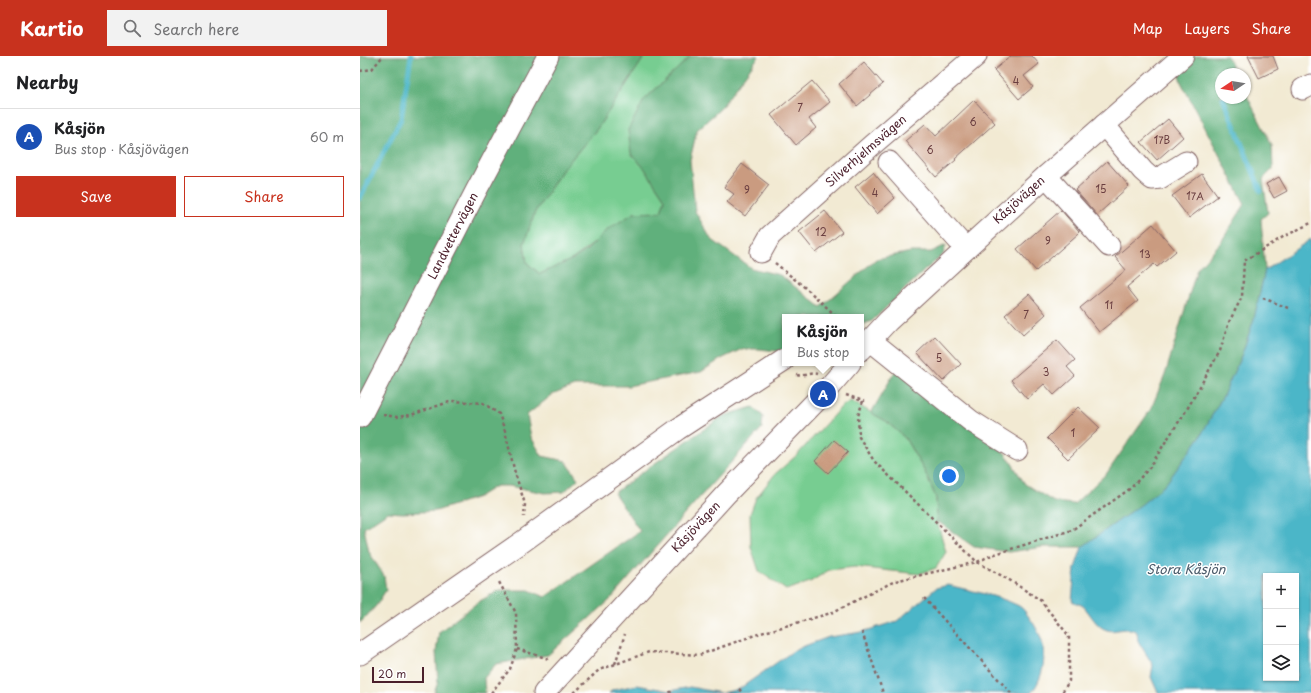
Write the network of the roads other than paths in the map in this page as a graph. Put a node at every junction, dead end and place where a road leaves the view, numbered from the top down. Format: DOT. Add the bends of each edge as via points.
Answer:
graph roads {
  1 [pos="548,56"];
  2 [pos="976,56"];
  3 [pos="1179,57"];
  4 [pos="1104,125"];
  5 [pos="889,162"];
  6 [pos="1186,162"];
  7 [pos="1046,176"];
  8 [pos="1109,246"];
  9 [pos="966,249"];
  10 [pos="761,252"];
  11 [pos="865,345"];
  12 [pos="847,366"];
  13 [pos="789,367"];
  14 [pos="360,417"];
  15 [pos="1017,450"];
  16 [pos="360,654"];
  17 [pos="544,693"];
  1 -- 14 [label="street, Landvettervägen"];
  2 -- 10 [label="street, Silverhjelmsvägen" via="770,236"];
  3 -- 4 [label="street, Kåsjövägen"];
  4 -- 6 [label="street" via="1152,179 1160,178"];
  4 -- 7 [label="street, Kåsjövägen"];
  5 -- 9 [label="street"];
  7 -- 8 [label="street"];
  7 -- 9 [label="street, Kåsjövägen"];
  9 -- 11 [label="street, Kåsjövägen"];
  11 -- 15 [label="street" via="970,420"];
  12 -- 17 [label="street, Kåsjövägen"];
  13 -- 16 [label="street" via="678,429 522,542"];
}
